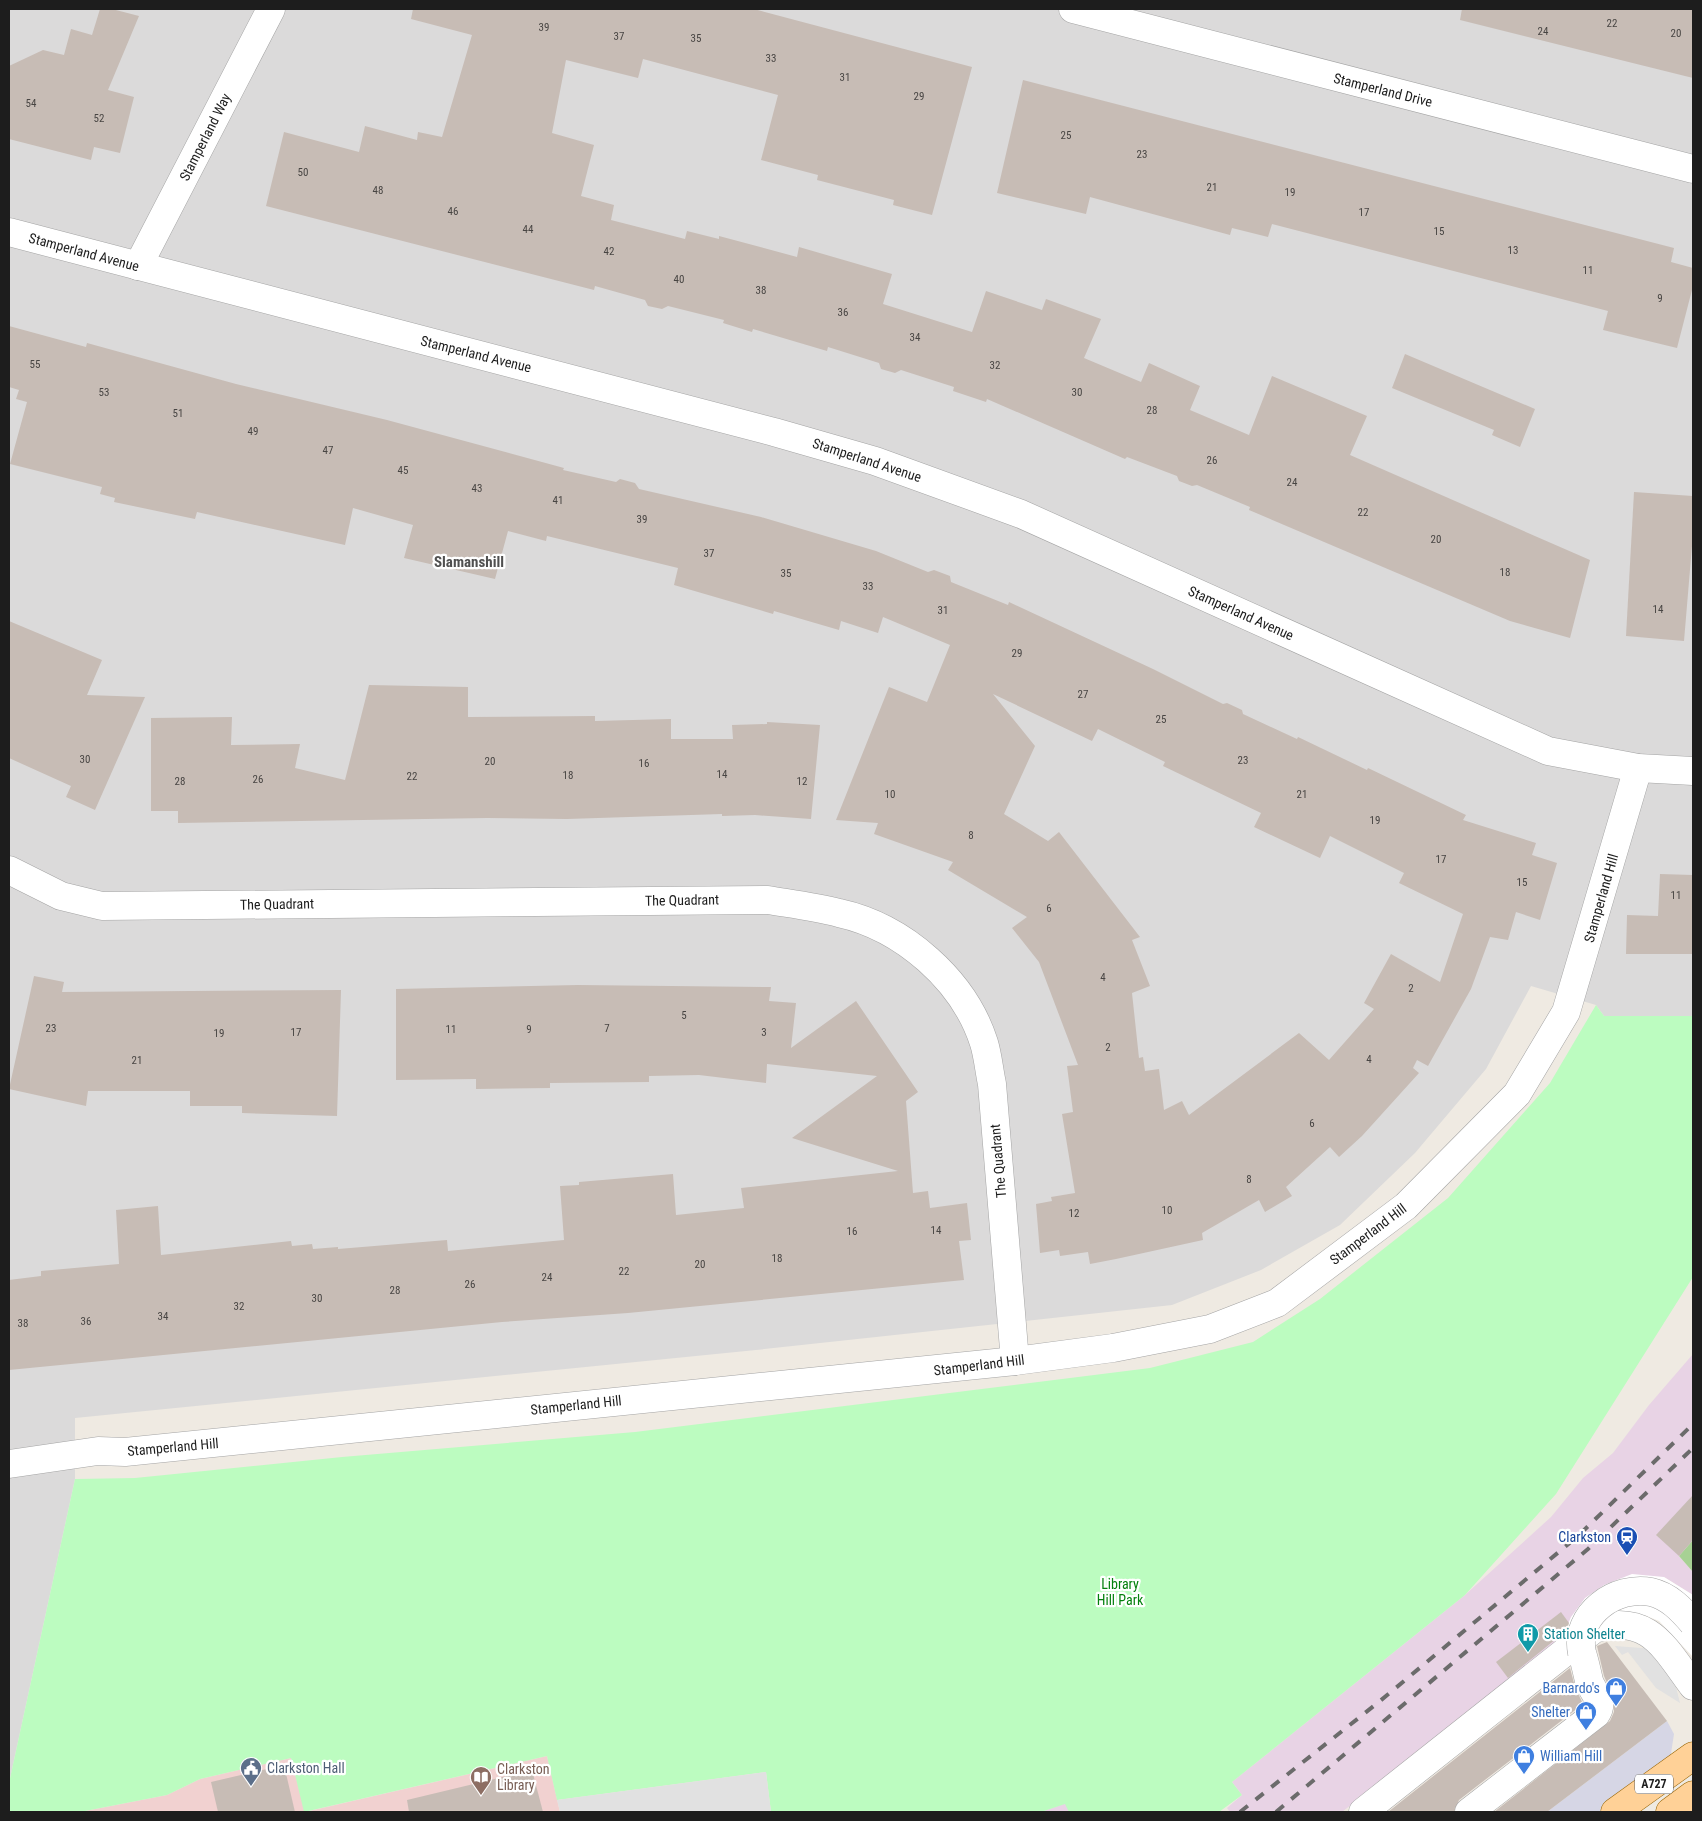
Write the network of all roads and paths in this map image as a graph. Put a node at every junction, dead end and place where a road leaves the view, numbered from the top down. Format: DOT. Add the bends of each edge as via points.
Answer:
graph roads {
  1 [pos="271,9"];
  2 [pos="1073,9"];
  3 [pos="1693,168"];
  4 [pos="9,232"];
  5 [pos="138,266"];
  6 [pos="1638,768"];
  7 [pos="1693,771"];
  8 [pos="9,870"];
  9 [pos="1016,1361"];
  10 [pos="9,1464"];
  11 [pos="1693,1623"];
  12 [pos="1693,1686"];
  13 [pos="1693,1756"];
  14 [pos="1693,1795"];
  15 [pos="1363,1812"];
  16 [pos="1469,1812"];
  17 [pos="1616,1812"];
  18 [pos="1670,1812"];
  1 -- 5 [label="street, Stamperland Way"];
  2 -- 3 [label="street, Stamperland Drive"];
  4 -- 5 [label="street, Stamperland Avenue"];
  5 -- 6 [label="street, Stamperland Avenue" via="876,461 1021,514 1548,750"];
  6 -- 7 [label="street, Stamperland Avenue"];
  6 -- 9 [label="street, Stamperland Hill" via="1566,1012 1517,1094 1406,1206 1277,1303 1210,1329 1113,1348"];
  8 -- 9 [label="street, The Quadrant" via="61,896 102,906 768,900 840,913 887,930 918,952 960,994 984,1043 992,1084"];
  9 -- 10 [label="street, Stamperland Hill" via="312,1434 126,1452 98,1451"];
  11 -- 16 [label="street, bridge" via="1678,1606 1651,1592 1613,1595 1594,1610 1584,1631 1582,1653 1590,1684 1599,1700 1599,1710"];
  12 -- 15 [label="street" via="1658,1639 1647,1631 1612,1624 1594,1629"];
  13 -- 17 [label="main road, A727"];
  14 -- 18 [label="main road, A727"];
}
